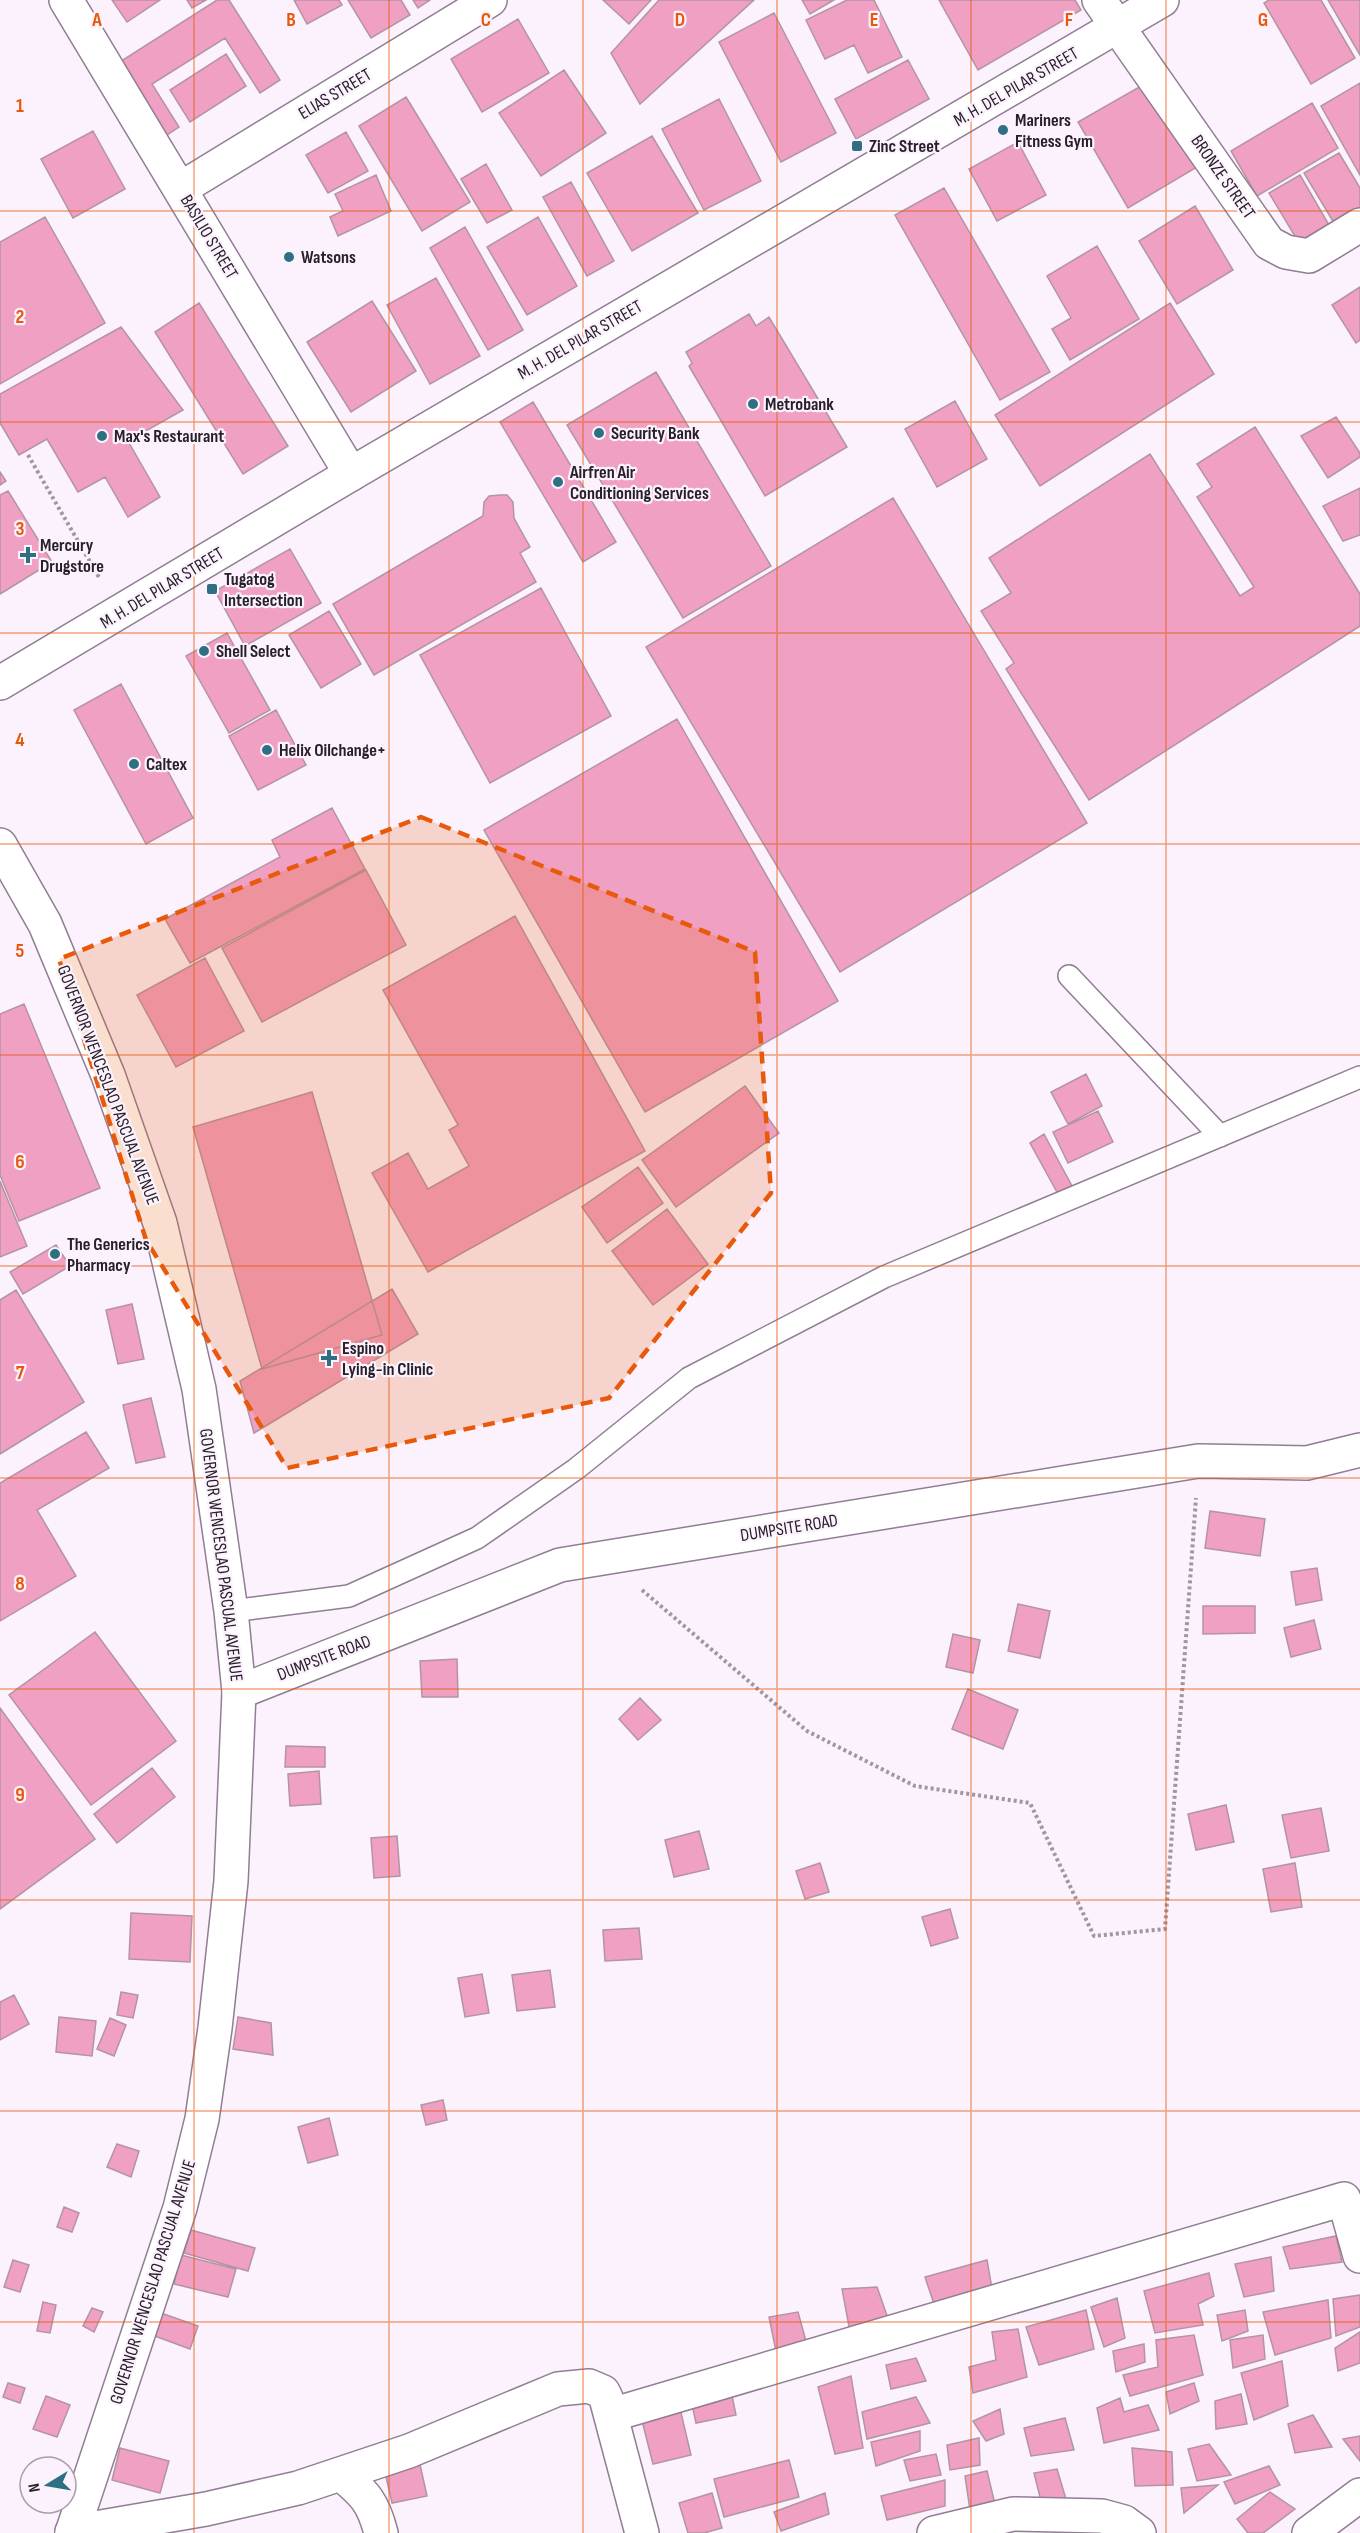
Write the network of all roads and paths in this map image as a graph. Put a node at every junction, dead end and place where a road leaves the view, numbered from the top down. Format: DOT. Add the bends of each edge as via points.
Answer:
graph roads {
  1 [pos="66,0"];
  2 [pos="490,0"];
  3 [pos="1099,0"];
  4 [pos="1162,0"];
  5 [pos="1117,28"];
  6 [pos="180,189"];
  7 [pos="1360,225"];
  8 [pos="28,455"];
  9 [pos="351,474"];
  10 [pos="120,614"];
  11 [pos="0,683"];
  12 [pos="0,845"];
  13 [pos="1069,976"];
  14 [pos="1360,1077"];
  15 [pos="1220,1136"];
  16 [pos="1360,1450"];
  17 [pos="1198,1461"];
  18 [pos="605,1558"];
  19 [pos="231,1611"];
  20 [pos="239,1692"];
  21 [pos="1360,2256"];
  22 [pos="611,2415"];
  23 [pos="341,2474"];
  24 [pos="1360,2495"];
  25 [pos="214,2521"];
  26 [pos="72,2532"];
  27 [pos="381,2533"];
  28 [pos="642,2533"];
  29 [pos="934,2533"];
  30 [pos="1139,2533"];
  31 [pos="1309,2533"];
  1 -- 6 [label="street, BASILIO STREET"];
  2 -- 6 [label="street, ELIAS STREET"];
  3 -- 5 [label="street"];
  4 -- 5 [label="street, M. H. DEL PILAR STREET"];
  5 -- 7 [label="street, BRONZE STREET" via="1269,243 1286,252 1309,256"];
  5 -- 9 [label="street, M. H. DEL PILAR STREET"];
  6 -- 9 [label="street, BASILIO STREET"];
  8 -- 10 [label="path"];
  9 -- 10 [label="street, M. H. DEL PILAR STREET"];
  10 -- 11 [label="street, M. H. DEL PILAR STREET"];
  12 -- 19 [label="street, GOVERNOR WENCESLAO PASCUAL AVENUE" via="45,924 108,1075 160,1223 199,1389"];
  13 -- 15 [label="lane"];
  14 -- 15 [label="lane"];
  15 -- 19 [label="lane" via="884,1277 689,1378 576,1469 477,1538 349,1596"];
  16 -- 17 [label="street, DUMPSITE ROAD" via="1307,1463"];
  17 -- 18 [label="street, DUMPSITE ROAD"];
  17 -- 18 [label="path" via="1165,1929 1094,1936 1030,1803 915,1786 807,1731"];
  18 -- 20 [label="street, DUMPSITE ROAD" via="560,1565"];
  19 -- 20 [label="street, GOVERNOR WENCESLAO PASCUAL AVENUE"];
  20 -- 26 [label="street, GOVERNOR WENCESLAO PASCUAL AVENUE" via="231,1881 202,2119 180,2208"];
  21 -- 22 [label="street" via="1344,2199"];
  22 -- 23 [label="street" via="603,2392 589,2386 558,2390 409,2451"];
  22 -- 28 [label="street"];
  23 -- 25 [label="street"];
  23 -- 27 [label="street" via="364,2493"];
  24 -- 31 [label="street"];
  25 -- 26 [label="street"];
  29 -- 30 [label="street" via="1013,2514 1102,2516 1124,2522"];
}
